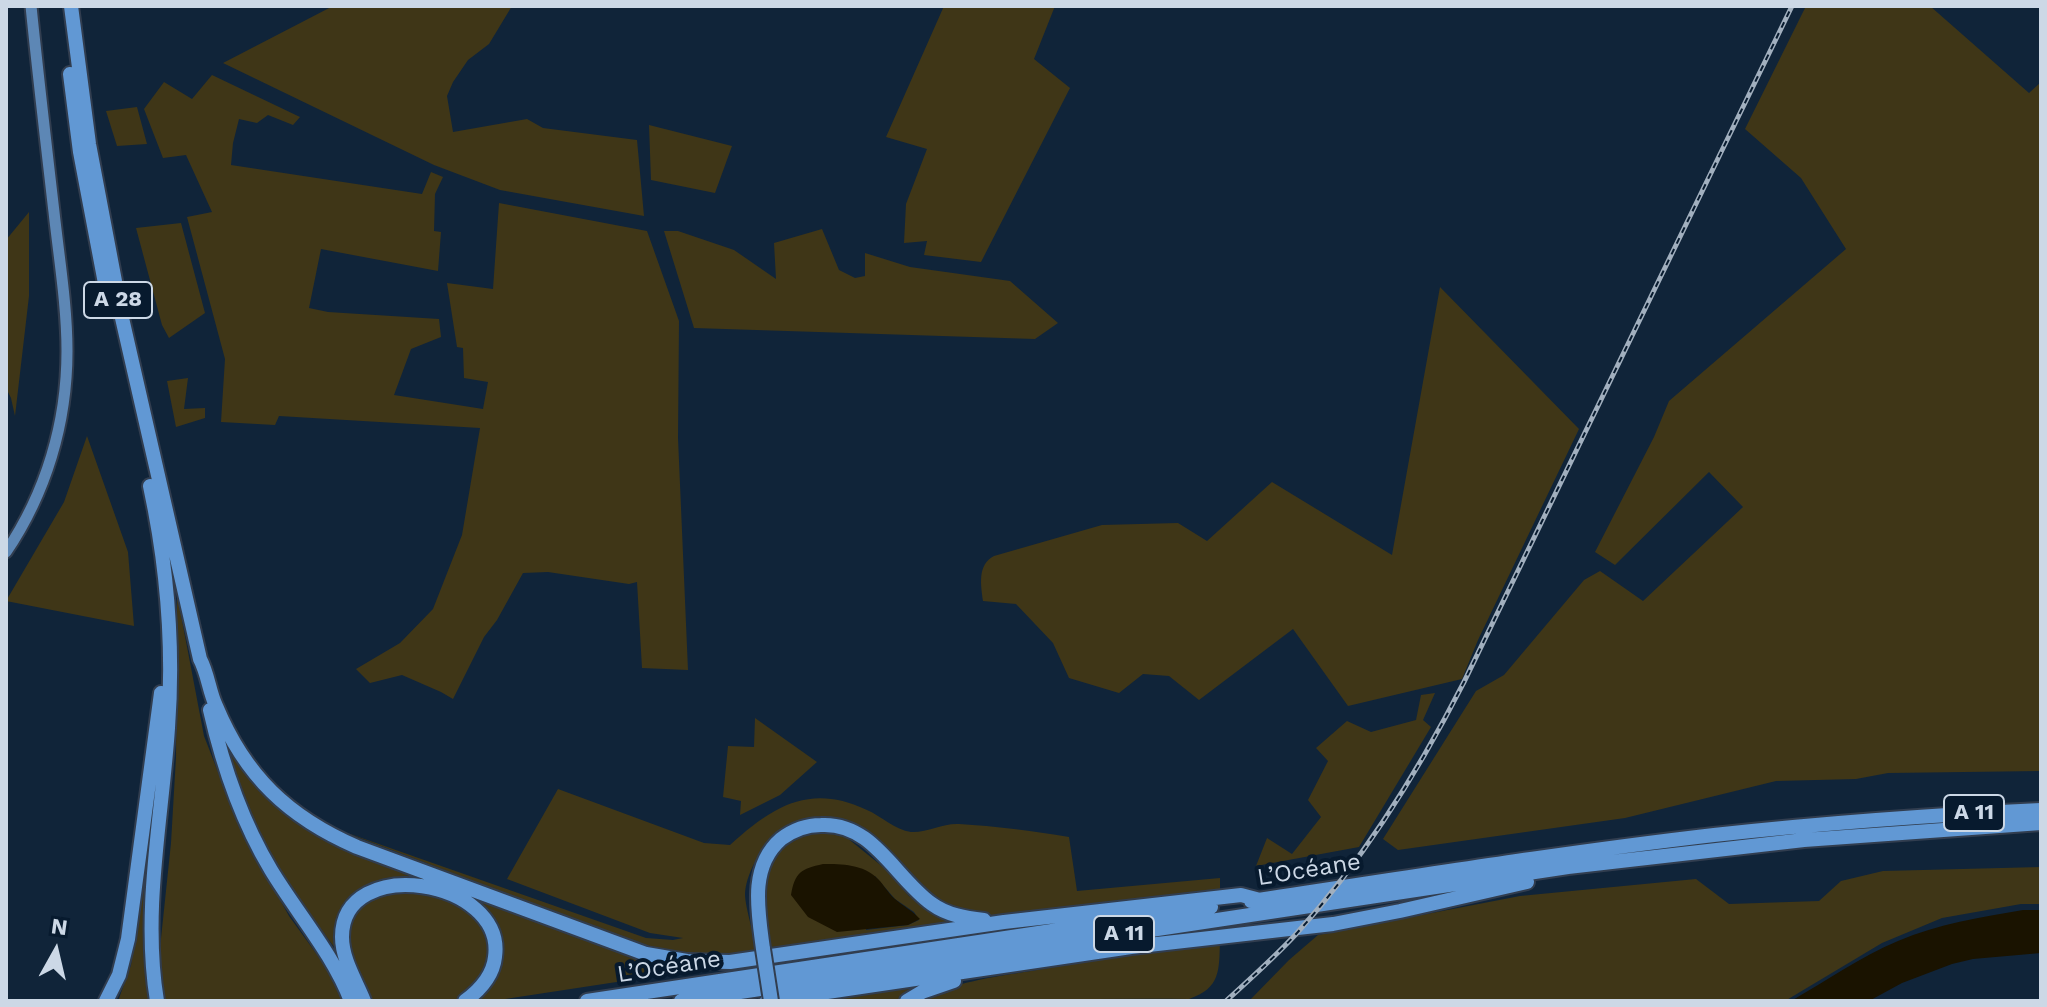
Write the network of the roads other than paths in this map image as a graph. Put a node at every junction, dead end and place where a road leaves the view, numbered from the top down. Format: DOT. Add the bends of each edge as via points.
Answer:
graph roads {
  1 [pos="31,6"];
  2 [pos="62,6"];
  3 [pos="71,6"];
  4 [pos="6,552"];
  5 [pos="164,573"];
  6 [pos="200,659"];
  7 [pos="2041,810"];
  8 [pos="2041,823"];
  9 [pos="1909,825"];
  10 [pos="1836,830"];
  11 [pos="1568,867"];
  12 [pos="1260,900"];
  13 [pos="304,922"];
  14 [pos="1004,922"];
  15 [pos="1053,958"];
  16 [pos="106,1001"];
  17 [pos="157,1001"];
  18 [pos="351,1001"];
  19 [pos="362,1001"];
  20 [pos="465,1001"];
  21 [pos="587,1001"];
  22 [pos="681,1001"];
  23 [pos="769,1001"];
  24 [pos="907,1001"];
  1 -- 4 [label="main road" via="67,364 51,460"];
  2 -- 5 [label="highway, A 28" via="83,167"];
  3 -- 6 [label="highway, A 28" via="89,144 122,318"];
  5 -- 16 [label="highway" via="161,687 149,786 126,948"];
  5 -- 17 [label="highway, A 28" via="170,675 152,929"];
  6 -- 13 [label="highway, A 28" via="235,798"];
  6 -- 14 [label="highway" via="237,750 266,787 304,819 357,847 628,948 666,959 730,962"];
  7 -- 9 [label="highway, L’Océane / A 11"];
  8 -- 9 [label="highway, L’Océane / A 11"];
  9 -- 10 [label="highway, L’Océane / A 11"];
  10 -- 11 [label="highway, L’Océane / A 11"];
  10 -- 12 [label="highway, L’Océane / A 11" via="1620,847"];
  11 -- 15 [label="highway" via="1553,877 1333,924"];
  11 -- 22 [label="highway, L’Océane / A 11"];
  12 -- 14 [label="highway" via="1241,895"];
  12 -- 21 [label="highway, L’Océane / A 11"];
  13 -- 18 [label="highway, A 28"];
  13 -- 19 [label="highway" via="337,959"];
  14 -- 23 [label="highway, bridge" via="935,906 871,843 847,828 801,827 776,843 761,868 757,899"];
  15 -- 23 [label="highway"];
  15 -- 24 [label="highway" via="946,983"];
  19 -- 20 [label="highway" via="343,945 346,918 372,891 408,885 454,896 473,906 491,928 493,967"];
}
